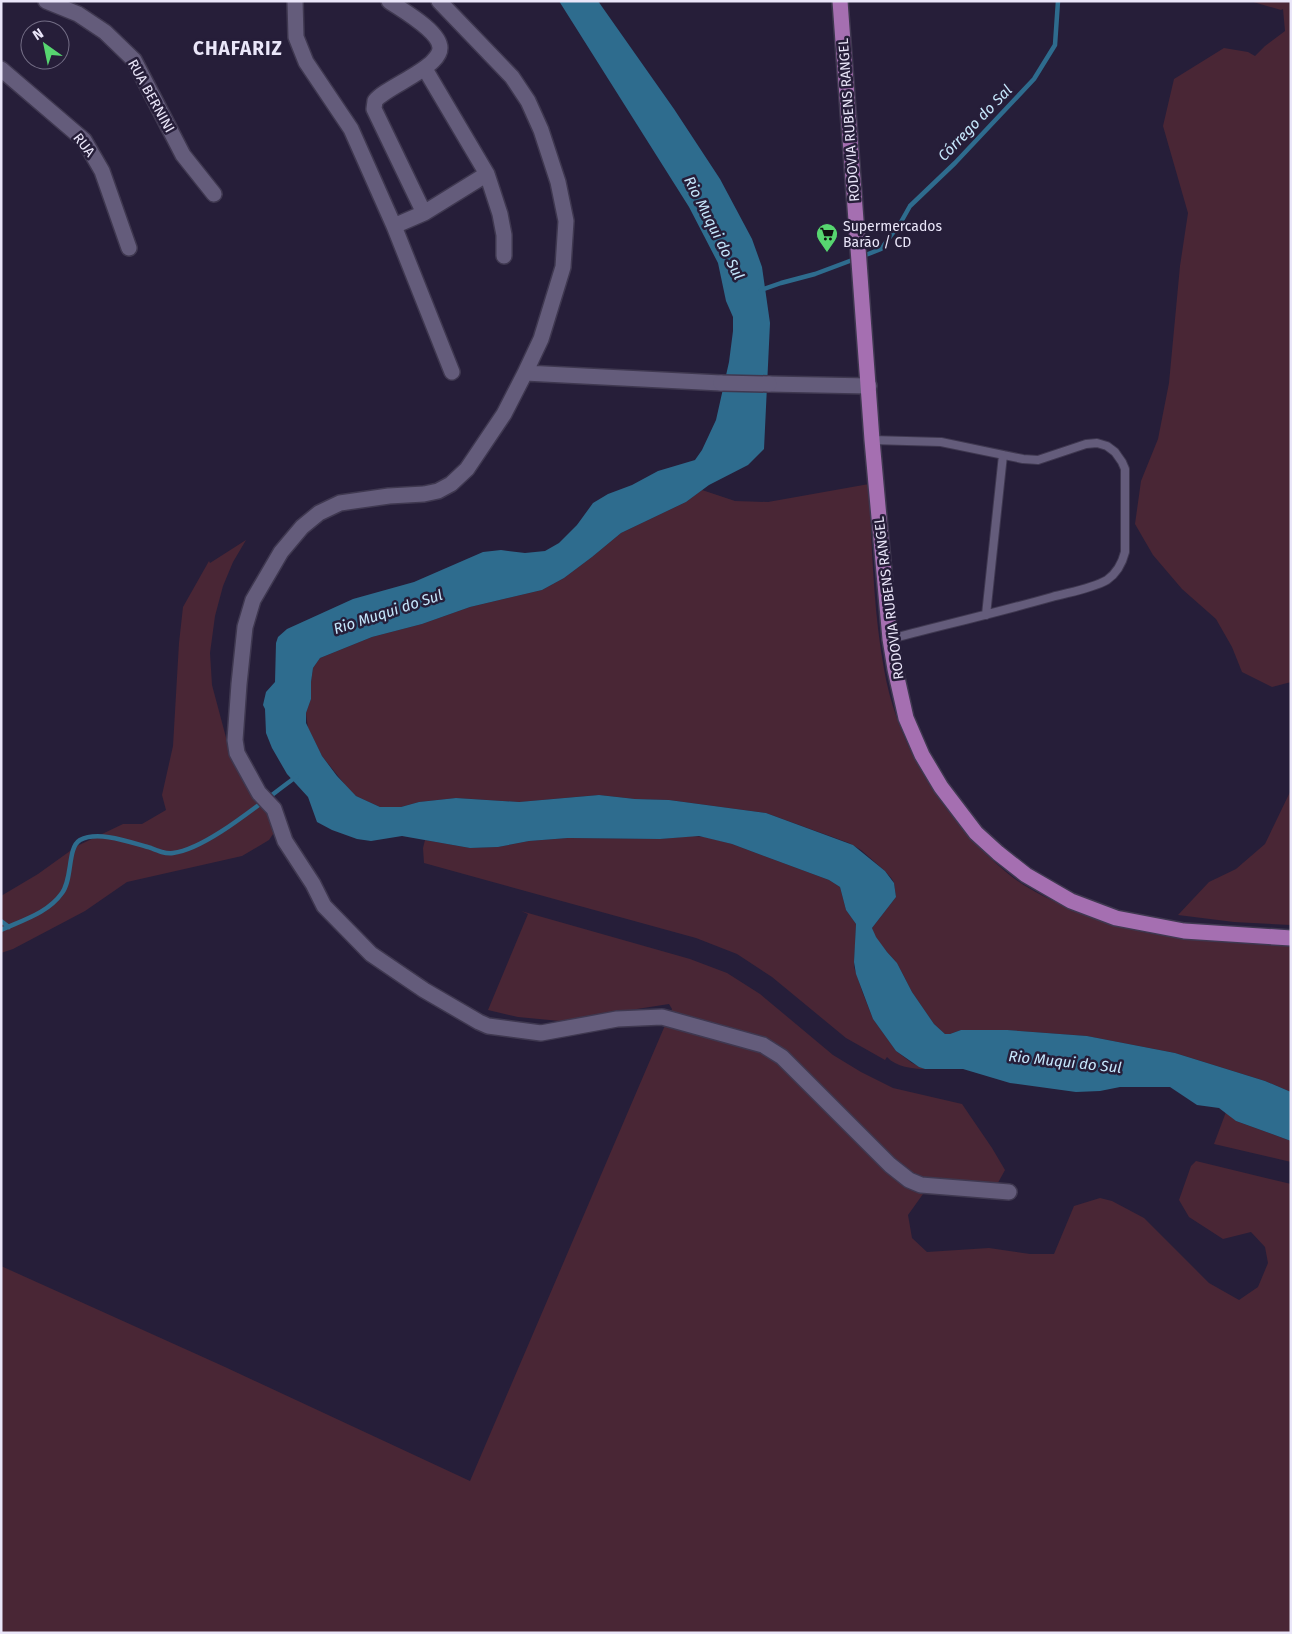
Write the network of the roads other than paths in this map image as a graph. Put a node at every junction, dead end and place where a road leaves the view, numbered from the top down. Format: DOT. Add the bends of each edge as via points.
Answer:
graph roads {
  1 [pos="46,1"];
  2 [pos="295,1"];
  3 [pos="389,1"];
  4 [pos="439,1"];
  5 [pos="840,1"];
  6 [pos="1,69"];
  7 [pos="426,69"];
  8 [pos="487,174"];
  9 [pos="214,194"];
  10 [pos="424,213"];
  11 [pos="394,226"];
  12 [pos="129,248"];
  13 [pos="504,256"];
  14 [pos="452,372"];
  15 [pos="525,373"];
  16 [pos="869,386"];
  17 [pos="872,440"];
  18 [pos="1003,455"];
  19 [pos="986,615"];
  20 [pos="890,639"];
  21 [pos="1291,938"];
  22 [pos="1009,1192"];
  1 -- 9 [label="street, RUA BERNINI" via="78,14 105,32 134,60 183,155"];
  2 -- 11 [label="street" via="296,37 306,62 351,129"];
  3 -- 7 [label="street" via="437,38 440,49"];
  4 -- 15 [label="street" via="512,76 541,130 558,182 566,221 563,267 541,339"];
  5 -- 16 [label="main road, RODOVIA RUBENS RANGEL"];
  6 -- 12 [label="street, RUA" via="84,140 102,171"];
  7 -- 8 [label="street"];
  7 -- 10 [label="street" via="382,95 375,102 374,109"];
  8 -- 10 [label="street"];
  8 -- 13 [label="street" via="500,214"];
  10 -- 11 [label="street"];
  11 -- 14 [label="street"];
  15 -- 16 [label="street" via="721,383"];
  15 -- 22 [label="street" via="504,414 467,469 451,484 438,491 340,503 319,513 281,552 253,600 245,627 236,748 259,793 274,809 285,841 324,906 362,946 424,990 479,1022 541,1033 617,1019 656,1017 763,1045 782,1057 890,1166 909,1180 921,1185"];
  16 -- 17 [label="main road, RODOVIA RUBENS RANGEL"];
  17 -- 18 [label="lane" via="941,442"];
  17 -- 20 [label="main road, RODOVIA RUBENS RANGEL"];
  18 -- 19 [label="lane"];
  18 -- 19 [label="lane" via="1038,460 1086,444 1107,446 1125,469 1125,552 1116,572 1107,580"];
  19 -- 20 [label="lane"];
  20 -- 21 [label="main road, RODOVIA RUBENS RANGEL" via="906,718 922,755 941,787 976,833 1026,875 1071,902 1116,918 1184,931"];
}
